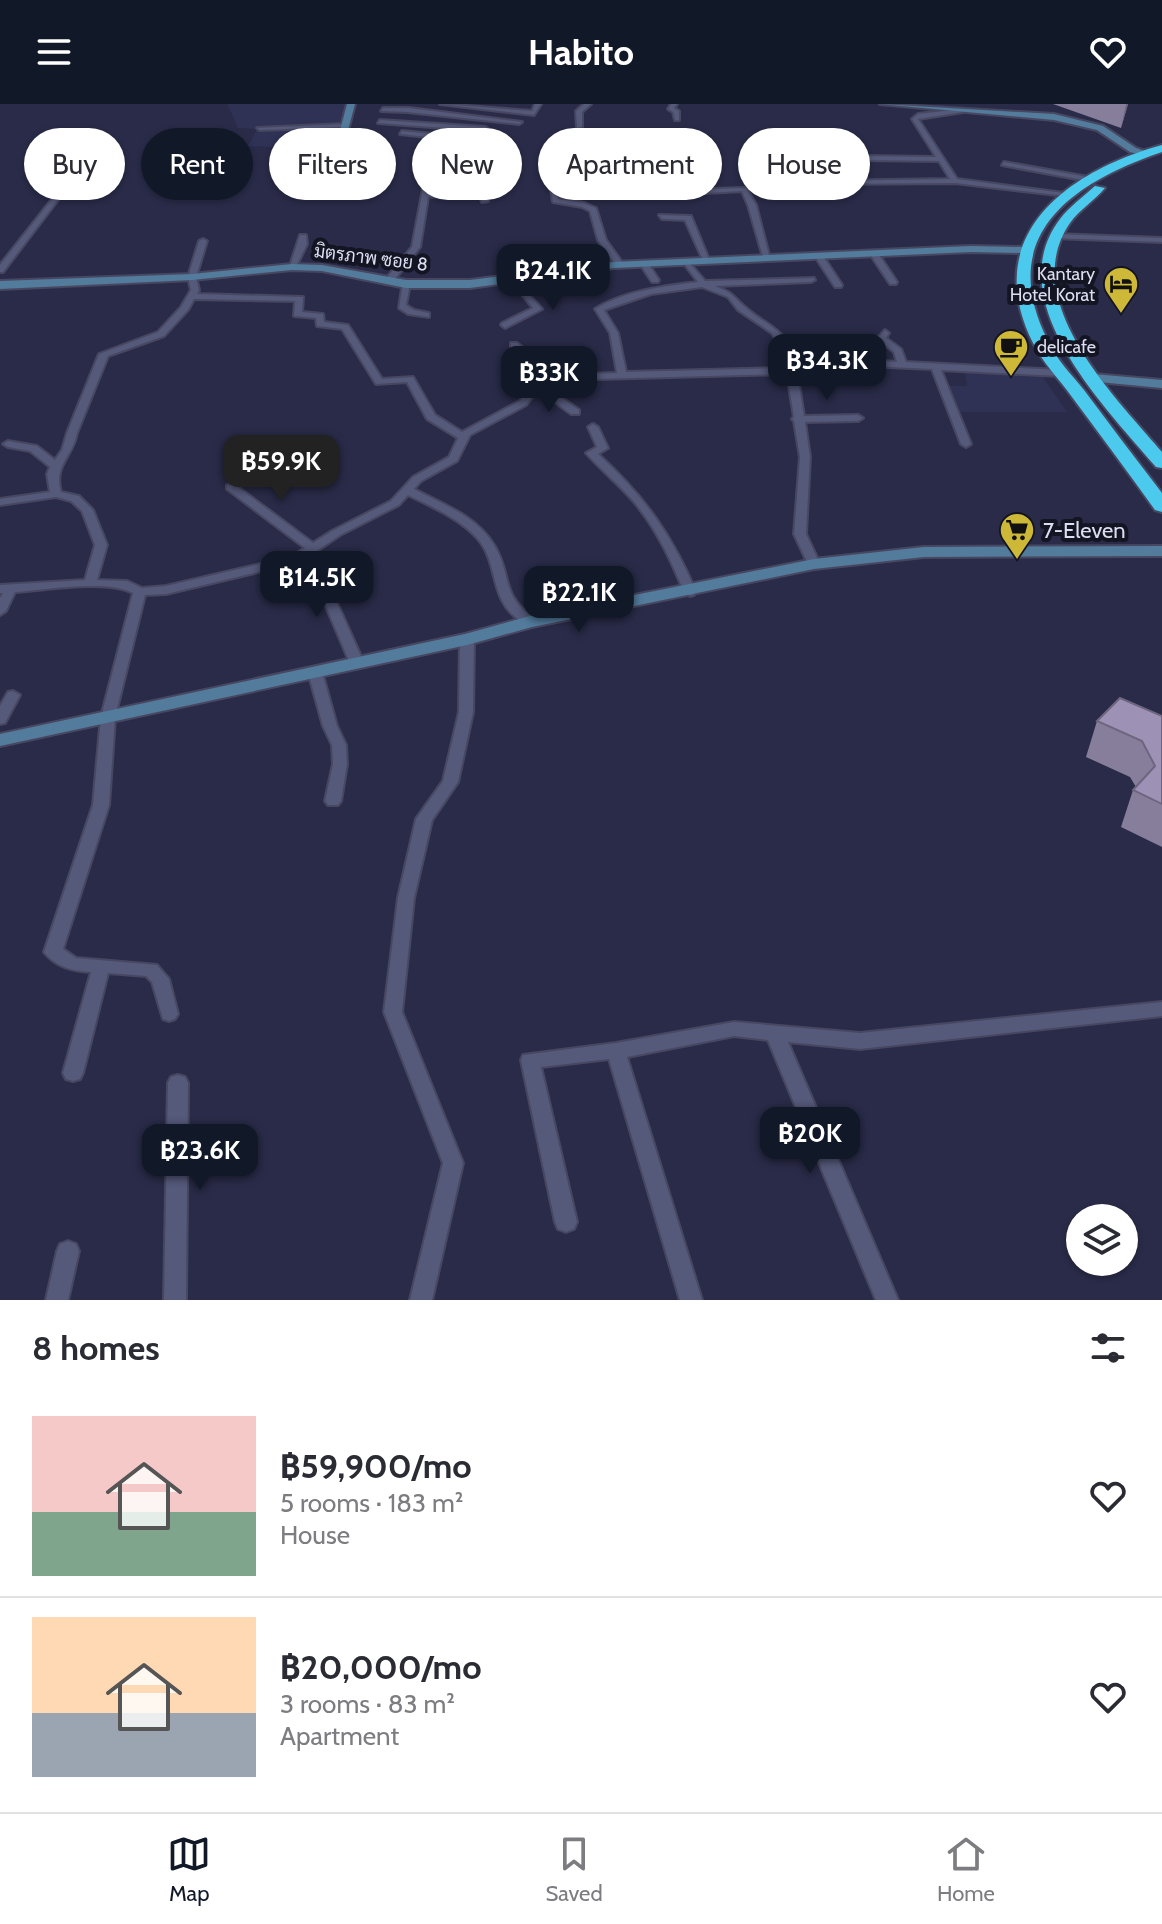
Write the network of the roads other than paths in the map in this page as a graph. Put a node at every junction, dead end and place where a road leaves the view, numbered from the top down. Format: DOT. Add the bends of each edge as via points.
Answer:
graph roads {
  1 [pos="351,104"];
  2 [pos="443,104"];
  3 [pos="538,104"];
  4 [pos="588,104"];
  5 [pos="674,104"];
  6 [pos="738,104"];
  7 [pos="749,104"];
  8 [pos="884,104"];
  9 [pos="409,108"];
  10 [pos="383,110"];
  11 [pos="961,111"];
  12 [pos="677,119"];
  13 [pos="380,122"];
  14 [pos="405,122"];
  15 [pos="519,122"];
  16 [pos="344,126"];
  17 [pos="579,127"];
  18 [pos="260,128"];
  19 [pos="474,128"];
  20 [pos="412,136"];
  21 [pos="1162,148"];
  22 [pos="1145,153"];
  23 [pos="1162,157"];
  24 [pos="870,158"];
  25 [pos="939,159"];
  26 [pos="1004,164"];
  27 [pos="1088,179"];
  28 [pos="955,181"];
  29 [pos="870,182"];
  30 [pos="722,190"];
  31 [pos="1064,195"];
  32 [pos="54,200"];
  33 [pos="425,200"];
  34 [pos="555,200"];
  35 [pos="662,217"];
  36 [pos="1055,236"];
  37 [pos="303,237"];
  38 [pos="1162,240"];
  39 [pos="203,241"];
  40 [pos="1024,250"];
  41 [pos="874,254"];
  42 [pos="818,255"];
  43 [pos="767,257"];
  44 [pos="707,260"];
  45 [pos="686,261"];
  46 [pos="644,264"];
  47 [pos="620,265"];
  48 [pos="292,267"];
  49 [pos="0,270"];
  50 [pos="192,277"];
  51 [pos="513,279"];
  52 [pos="655,280"];
  53 [pos="811,280"];
  54 [pos="388,282"];
  55 [pos="893,282"];
  56 [pos="406,284"];
  57 [pos="703,284"];
  58 [pos="0,285"];
  59 [pos="838,285"];
  60 [pos="192,296"];
  61 [pos="426,315"];
  62 [pos="505,325"];
  63 [pos="885,333"];
  64 [pos="514,345"];
  65 [pos="902,364"];
  66 [pos="935,366"];
  67 [pos="789,371"];
  68 [pos="1060,373"];
  69 [pos="622,375"];
  70 [pos="1093,378"];
  71 [pos="555,379"];
  72 [pos="1162,384"];
  73 [pos="539,385"];
  74 [pos="575,412"];
  75 [pos="858,418"];
  76 [pos="797,419"];
  77 [pos="593,427"];
  78 [pos="463,437"];
  79 [pos="8,444"];
  80 [pos="966,444"];
  81 [pos="1162,463"];
  82 [pos="55,465"];
  83 [pos="231,487"];
  84 [pos="409,491"];
  85 [pos="56,494"];
  86 [pos="0,502"];
  87 [pos="1162,506"];
  88 [pos="311,547"];
  89 [pos="1162,551"];
  90 [pos="295,560"];
  91 [pos="814,564"];
  92 [pos="90,583"];
  93 [pos="5,589"];
  94 [pos="140,592"];
  95 [pos="690,592"];
  96 [pos="0,611"];
  97 [pos="530,622"];
  98 [pos="467,639"];
  99 [pos="357,663"];
  100 [pos="315,672"];
  101 [pos="13,695"];
  102 [pos="108,717"];
  103 [pos="0,720"];
  104 [pos="0,740"];
  105 [pos="333,801"];
  106 [pos="101,968"];
  107 [pos="1162,1009"];
  108 [pos="169,1014"];
  109 [pos="775,1033"];
  110 [pos="616,1051"];
  111 [pos="73,1073"];
  112 [pos="178,1083"];
  113 [pos="566,1222"];
  114 [pos="68,1251"];
  115 [pos="57,1300"];
  116 [pos="175,1300"];
  117 [pos="421,1300"];
  118 [pos="691,1300"];
  119 [pos="887,1300"];
  1 -- 16 [label="street"];
  2 -- 3 [label="street" via="534,113"];
  4 -- 17 [label="street" via="579,111"];
  5 -- 12 [label="street"];
  6 -- 7 [label="street"];
  8 -- 11 [label="street"];
  9 -- 10 [label="street"];
  9 -- 14 [label="street"];
  9 -- 15 [label="street"];
  11 -- 22 [label="street" via="1078,122"];
  11 -- 25 [label="street" via="916,117"];
  13 -- 14 [label="street"];
  14 -- 19 [label="street"];
  14 -- 20 [label="street" via="401,136"];
  16 -- 18 [label="street"];
  21 -- 22 [label="highway"];
  22 -- 27 [label="highway"];
  23 -- 36 [label="highway" via="1084,199"];
  24 -- 25 [label="street"];
  25 -- 28 [label="street"];
  26 -- 27 [label="street"];
  27 -- 31 [label="highway"];
  28 -- 29 [label="street"];
  28 -- 31 [label="street"];
  30 -- 43 [label="street" via="744,189"];
  31 -- 40 [label="highway" via="1042,216"];
  32 -- 49 [label="street"];
  33 -- 54 [label="street" via="416,247"];
  34 -- 47 [label="street" via="593,210 602,240"];
  35 -- 44 [label="street" via="688,218"];
  36 -- 38 [label="street"];
  36 -- 70 [label="highway" via="1047,263 1050,305"];
  37 -- 48 [label="street"];
  39 -- 50 [label="street"];
  40 -- 41 [label="street, มิตรภาพ ซอย 8"];
  40 -- 68 [label="highway" via="1022,278 1031,324"];
  41 -- 42 [label="street, มิตรภาพ ซอย 8"];
  41 -- 55 [label="street"];
  42 -- 43 [label="street, มิตรภาพ ซอย 8"];
  42 -- 59 [label="street"];
  43 -- 44 [label="street, มิตรภาพ ซอย 8"];
  44 -- 45 [label="street, มิตรภาพ ซอย 8"];
  45 -- 46 [label="street, มิตรภาพ ซอย 8"];
  45 -- 57 [label="street"];
  46 -- 47 [label="street, มิตรภาพ ซอย 8"];
  46 -- 52 [label="street"];
  47 -- 51 [label="street, มิตรภาพ ซอย 8"];
  48 -- 50 [label="street, มิตรภาพ ซอย 8"];
  48 -- 54 [label="street, มิตรภาพ ซอย 8"];
  50 -- 58 [label="street, มิตรภาพ ซอย 8"];
  50 -- 60 [label="street"];
  51 -- 56 [label="street, มิตรภาพ ซอย 8"];
  51 -- 62 [label="street" via="538,309"];
  53 -- 57 [label="street"];
  54 -- 56 [label="street, มิตรภาพ ซอย 8"];
  56 -- 61 [label="street" via="402,306"];
  57 -- 67 [label="street" via="731,295 775,331 789,355"];
  57 -- 69 [label="street" via="629,295 599,309 614,333"];
  60 -- 78 [label="street" via="300,299 297,314 320,316 320,324 345,327 379,382 410,379 431,417"];
  60 -- 82 [label="street" via="161,334 104,354 71,445"];
  63 -- 65 [label="street" via="881,339 898,351"];
  64 -- 71 [label="street"];
  65 -- 66 [label="street"];
  65 -- 67 [label="street" via="833,364"];
  66 -- 68 [label="street"];
  66 -- 80 [label="street"];
  67 -- 69 [label="street"];
  67 -- 76 [label="street"];
  68 -- 87 [label="highway"];
  69 -- 71 [label="street"];
  70 -- 72 [label="street"];
  70 -- 81 [label="highway"];
  71 -- 73 [label="street"];
  73 -- 74 [label="street"];
  73 -- 78 [label="street" via="523,403"];
  75 -- 76 [label="street"];
  76 -- 91 [label="street" via="805,457 800,534"];
  77 -- 95 [label="street" via="603,448 591,453 654,517"];
  78 -- 84 [label="street" via="453,459 417,479"];
  79 -- 82 [label="street" via="33,448"];
  82 -- 85 [label="street" via="50,479"];
  83 -- 88 [label="street"];
  84 -- 88 [label="street"];
  84 -- 97 [label="street" via="485,539 503,596"];
  85 -- 86 [label="street"];
  85 -- 92 [label="street" via="75,498 87,510 101,545"];
  88 -- 90 [label="street"];
  89 -- 91 [label="street" via="924,552"];
  90 -- 94 [label="street"];
  90 -- 99 [label="street" via="331,603"];
  91 -- 95 [label="street"];
  92 -- 93 [label="street"];
  92 -- 94 [label="street" via="127,585"];
  93 -- 96 [label="street"];
  94 -- 102 [label="street"];
  95 -- 97 [label="street"];
  97 -- 98 [label="street"];
  98 -- 99 [label="street"];
  98 -- 117 [label="street" via="466,712 450,782 424,819 406,898 393,1012 453,1163"];
  99 -- 100 [label="street"];
  100 -- 102 [label="street"];
  100 -- 105 [label="street" via="339,745"];
  101 -- 103 [label="street"];
  102 -- 104 [label="street"];
  102 -- 106 [label="street" via="101,805 53,952 72,964"];
  106 -- 108 [label="street" via="151,970 160,979"];
  106 -- 111 [label="street"];
  107 -- 109 [label="street" via="860,1041"];
  109 -- 110 [label="street" via="734,1029"];
  109 -- 119 [label="street"];
  110 -- 113 [label="street" via="530,1060"];
  110 -- 118 [label="street"];
  112 -- 116 [label="street"];
  114 -- 115 [label="street"];
}
